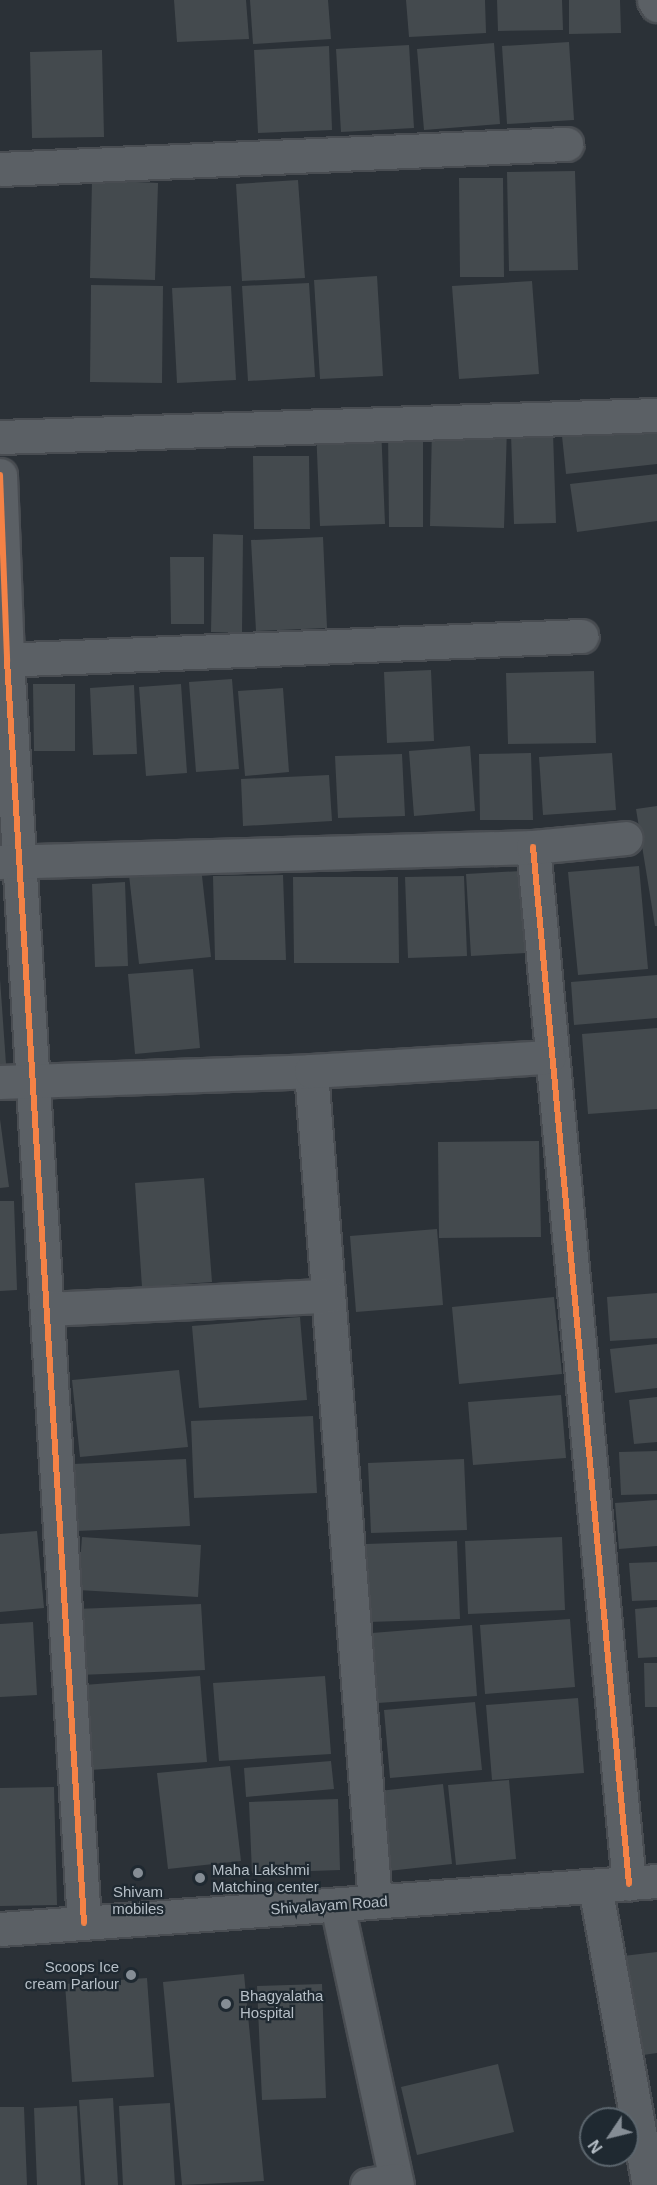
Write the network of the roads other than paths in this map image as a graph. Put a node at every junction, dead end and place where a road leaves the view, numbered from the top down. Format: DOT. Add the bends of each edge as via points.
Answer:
graph roads {
  1 [pos="654,0"];
  2 [pos="657,5"];
  3 [pos="566,144"];
  4 [pos="0,169"];
  5 [pos="657,415"];
  6 [pos="0,437"];
  7 [pos="0,474"];
  8 [pos="582,636"];
  9 [pos="3,660"];
  10 [pos="626,838"];
  11 [pos="533,847"];
  12 [pos="10,862"];
  13 [pos="549,1057"];
  14 [pos="311,1071"];
  15 [pos="33,1081"];
  16 [pos="0,1082"];
  17 [pos="327,1296"];
  18 [pos="47,1309"];
  19 [pos="643,1882"];
  20 [pos="595,1886"];
  21 [pos="375,1902"];
  22 [pos="337,1905"];
  23 [pos="84,1923"];
  24 [pos="0,1929"];
  25 [pos="387,2183"];
  26 [pos="649,2185"];
  1 -- 2 [label="street"];
  3 -- 4 [label="street"];
  5 -- 6 [label="street"];
  7 -- 9 [label="street"];
  8 -- 9 [label="street"];
  9 -- 12 [label="street"];
  10 -- 11 [label="street"];
  11 -- 12 [label="street"];
  11 -- 13 [label="street"];
  12 -- 15 [label="street"];
  13 -- 14 [label="street"];
  13 -- 19 [label="street"];
  14 -- 15 [label="street"];
  14 -- 17 [label="street"];
  15 -- 16 [label="street"];
  15 -- 18 [label="street"];
  17 -- 18 [label="street"];
  17 -- 21 [label="street"];
  18 -- 23 [label="street"];
  19 -- 20 [label="street, Shivalayam Road"];
  20 -- 21 [label="street, Shivalayam Road"];
  20 -- 26 [label="street"];
  21 -- 22 [label="street, Shivalayam Road"];
  22 -- 23 [label="street, Shivalayam Road"];
  22 -- 25 [label="street"];
  23 -- 24 [label="street, Shivalayam Road"];
}
